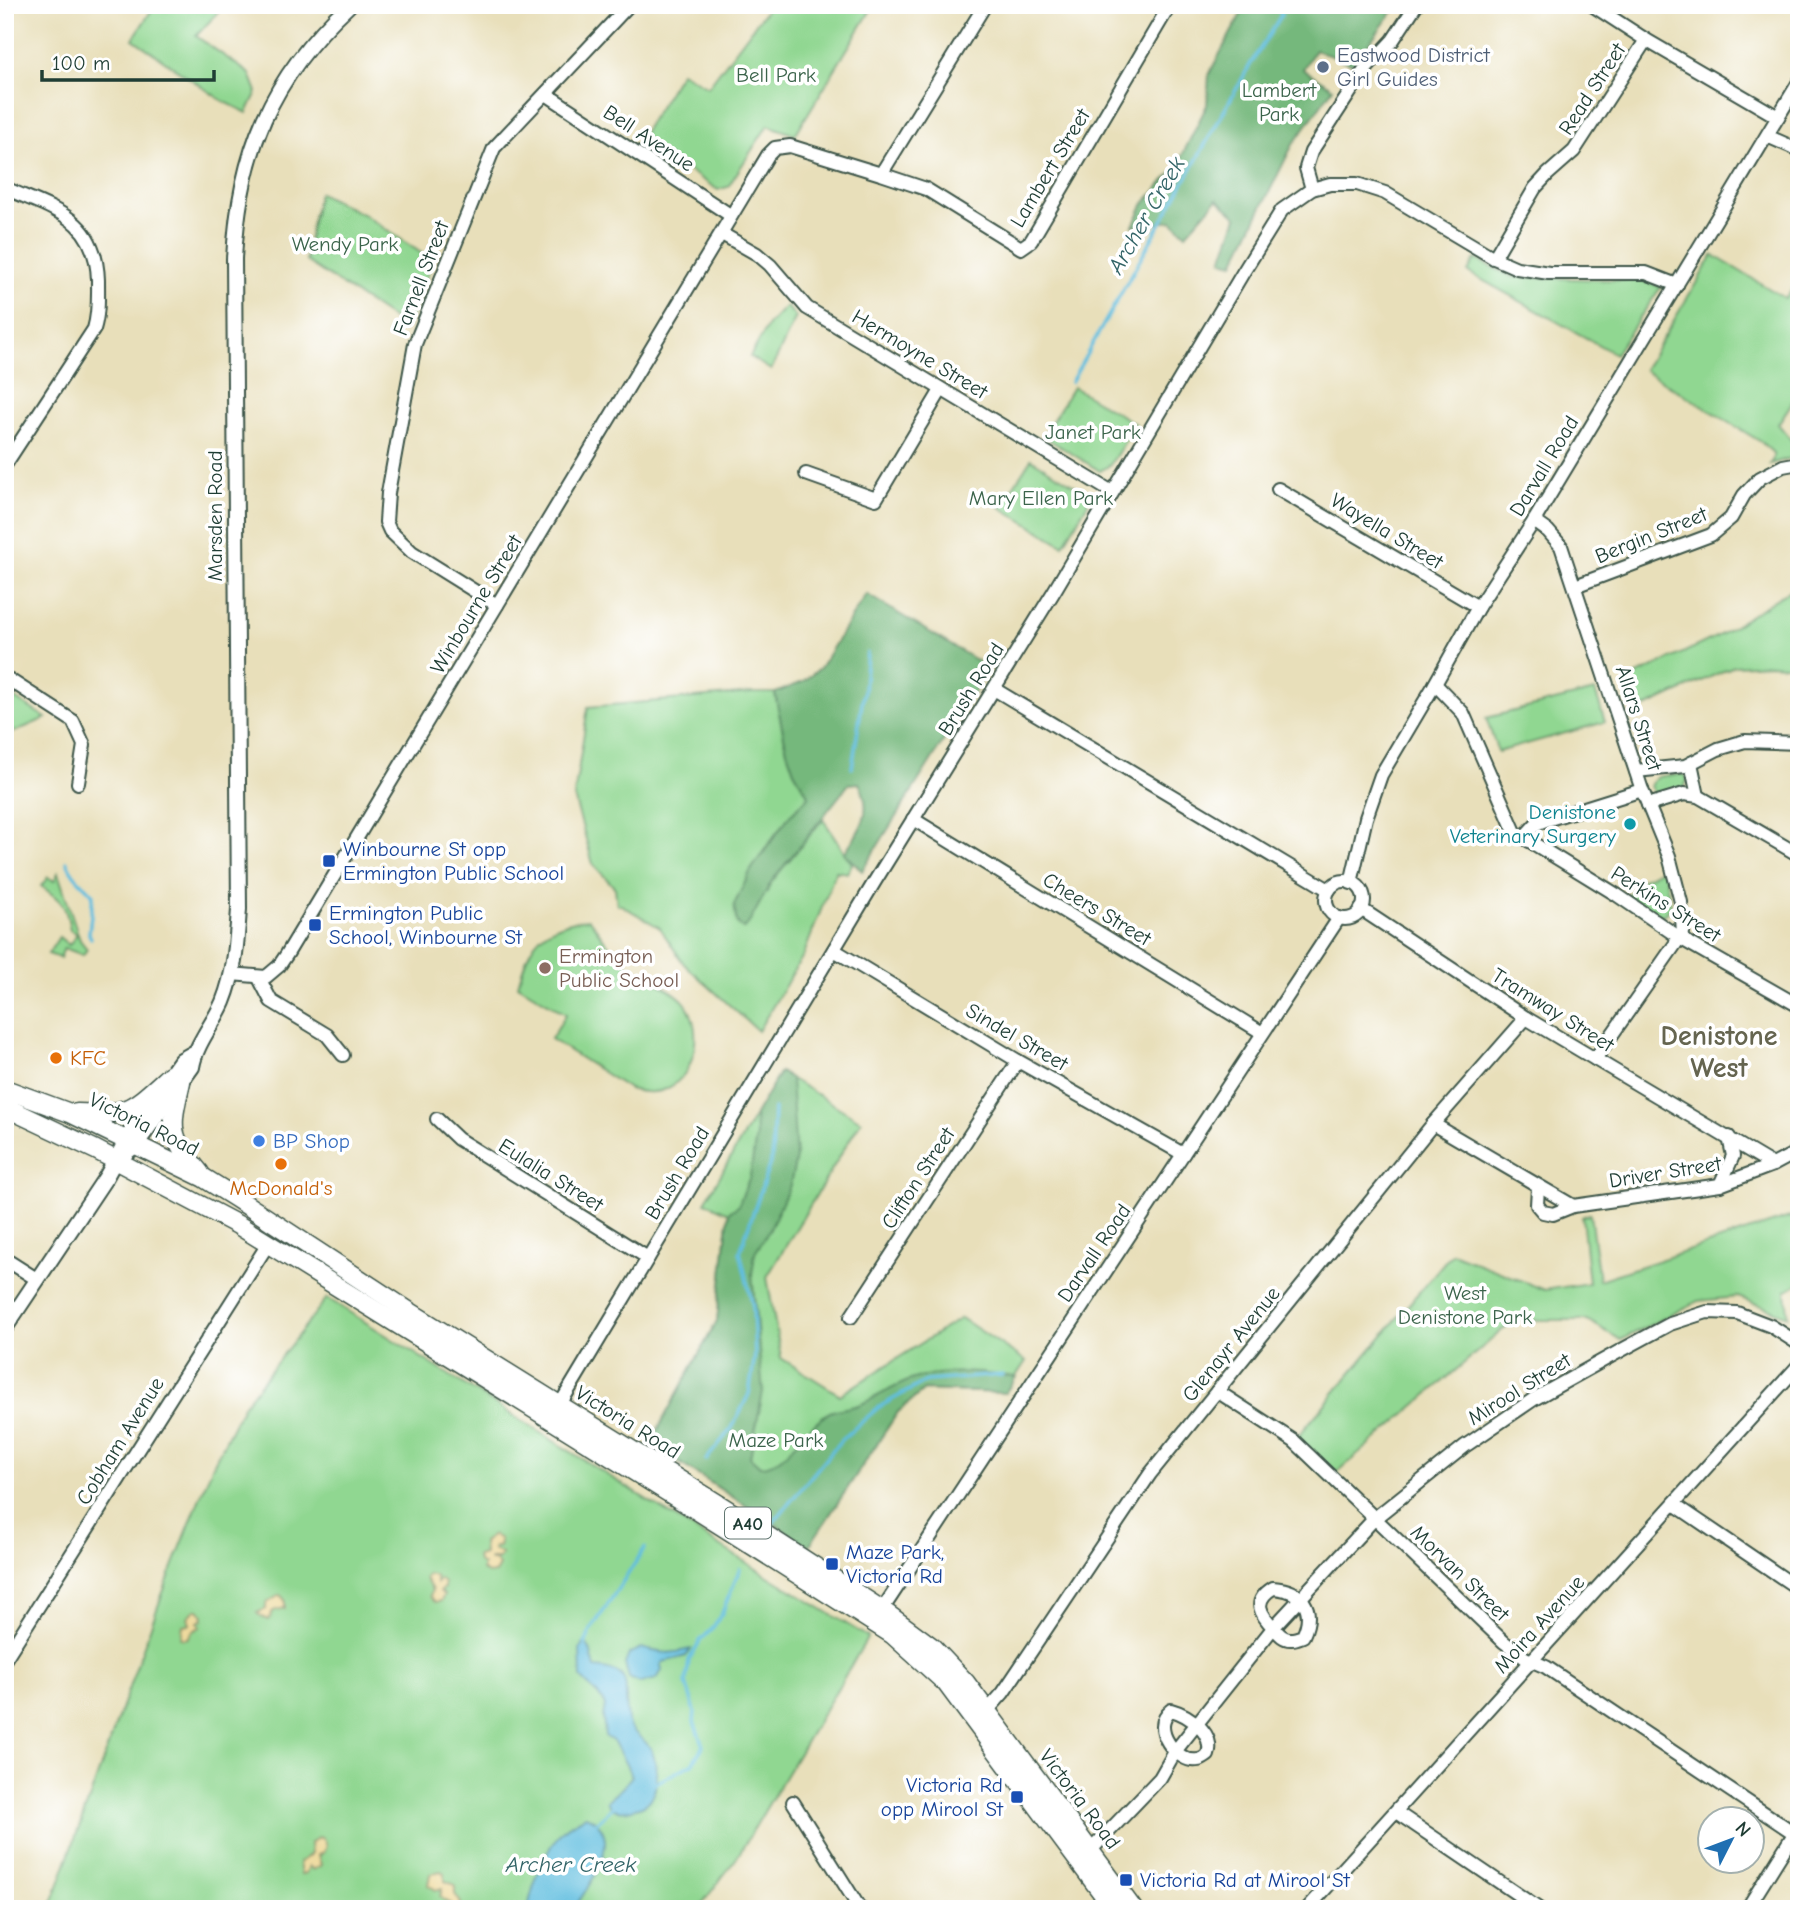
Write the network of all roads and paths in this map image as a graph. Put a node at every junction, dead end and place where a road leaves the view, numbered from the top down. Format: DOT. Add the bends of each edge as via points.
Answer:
graph roads {
  1 [pos="349,5"];
  2 [pos="629,5"];
  3 [pos="985,5"];
  4 [pos="1170,5"];
  5 [pos="1416,5"];
  6 [pos="1592,5"];
  7 [pos="1646,40"];
  8 [pos="1799,82"];
  9 [pos="546,94"];
  10 [pos="1778,117"];
  11 [pos="1767,136"];
  12 [pos="1799,150"];
  13 [pos="881,174"];
  14 [pos="5,188"];
  15 [pos="1312,189"];
  16 [pos="730,215"];
  17 [pos="722,234"];
  18 [pos="1494,258"];
  19 [pos="1677,285"];
  20 [pos="941,390"];
  21 [pos="1799,463"];
  22 [pos="5,465"];
  23 [pos="806,474"];
  24 [pos="1278,489"];
  25 [pos="1112,492"];
  26 [pos="1534,521"];
  27 [pos="1575,586"];
  28 [pos="497,605"];
  29 [pos="1478,607"];
  30 [pos="5,677"];
  31 [pos="1436,684"];
  32 [pos="994,689"];
  33 [pos="1799,743"];
  34 [pos="1691,763"];
  35 [pos="1636,771"];
  36 [pos="78,783"];
  37 [pos="1642,790"];
  38 [pos="1698,796"];
  39 [pos="1648,805"];
  40 [pos="913,819"];
  41 [pos="1522,838"];
  42 [pos="1799,855"];
  43 [pos="1351,883"];
  44 [pos="1329,890"];
  45 [pos="1361,909"];
  46 [pos="1339,918"];
  47 [pos="1680,938"];
  48 [pos="834,950"];
  49 [pos="232,974"];
  50 [pos="259,978"];
  51 [pos="1799,1006"];
  52 [pos="1526,1018"];
  53 [pos="1261,1032"];
  54 [pos="343,1055"];
  55 [pos="1595,1059"];
  56 [pos="1018,1061"];
  57 [pos="176,1079"];
  58 [pos="5,1089"];
  59 [pos="5,1107"];
  60 [pos="69,1113"];
  61 [pos="438,1119"];
  62 [pos="1433,1124"];
  63 [pos="1729,1137"];
  64 [pos="131,1143"];
  65 [pos="1799,1151"];
  66 [pos="1183,1154"];
  67 [pos="116,1161"];
  68 [pos="1773,1165"];
  69 [pos="204,1178"];
  70 [pos="1720,1185"];
  71 [pos="1538,1187"];
  72 [pos="1573,1206"];
  73 [pos="268,1244"];
  74 [pos="648,1258"];
  75 [pos="5,1259"];
  76 [pos="38,1280"];
  77 [pos="851,1317"];
  78 [pos="5,1328"];
  79 [pos="1799,1344"];
  80 [pos="1799,1365"];
  81 [pos="1217,1391"];
  82 [pos="559,1406"];
  83 [pos="1674,1504"];
  84 [pos="1375,1518"];
  85 [pos="1799,1588"];
  86 [pos="1301,1598"];
  87 [pos="882,1610"];
  88 [pos="1273,1628"];
  89 [pos="5,1660"];
  90 [pos="1532,1660"];
  91 [pos="987,1711"];
  92 [pos="1197,1725"];
  93 [pos="1175,1750"];
  94 [pos="793,1802"];
  95 [pos="1396,1812"];
  96 [pos="1797,1830"];
  97 [pos="1090,1852"];
  98 [pos="860,1909"];
  99 [pos="1114,1909"];
  100 [pos="1133,1909"];
  101 [pos="1307,1909"];
  102 [pos="1539,1909"];
  103 [pos="1747,1909"];
  1 -- 49 [label="main road, Marsden Road" via="303,54 271,103 248,164 236,221 239,909"];
  2 -- 9 [label="street, Farnell Street"];
  3 -- 13 [label="street"];
  4 -- 13 [label="street, Lambert Street" via="1031,241 1021,248 926,190"];
  5 -- 15 [label="street" via="1393,40 1364,71 1311,152 1306,168"];
  6 -- 7 [label="street"];
  7 -- 10 [label="street"];
  7 -- 18 [label="street, Read Street" via="1574,151 1535,188"];
  8 -- 10 [label="street, Darvall Road"];
  9 -- 16 [label="street, Bell Avenue"];
  9 -- 28 [label="street, Farnell Street" via="494,148 415,344 386,512 390,531 399,541"];
  10 -- 11 [label="street, Darvall Road"];
  11 -- 12 [label="street"];
  11 -- 19 [label="street, Darvall Road"];
  13 -- 16 [label="street, Winbourne Street" via="790,146 775,148"];
  14 -- 22 [label="street" via="76,222 87,235 97,261 98,293 94,329"];
  15 -- 18 [label="street" via="1341,184 1371,187"];
  15 -- 25 [label="street, Brush Road" via="1291,202 1273,222"];
  16 -- 17 [label="street, Winbourne Street"];
  17 -- 20 [label="street, Hermoyne Street" via="763,260 807,308"];
  17 -- 28 [label="street, Winbourne Street"];
  18 -- 19 [label="street" via="1538,272 1646,272"];
  19 -- 26 [label="street, Darvall Road"];
  20 -- 23 [label="street" via="876,499"];
  20 -- 25 [label="street, Hermoyne Street"];
  21 -- 27 [label="street, Bergin Street" via="1760,478 1731,518 1711,535"];
  24 -- 29 [label="street, Wayella Street"];
  25 -- 32 [label="street, Brush Road"];
  26 -- 27 [label="street, Allars Street" via="1561,545"];
  26 -- 29 [label="street, Darvall Road"];
  27 -- 35 [label="street, Allars Street"];
  28 -- 50 [label="street, Winbourne Street" via="287,954 269,976"];
  29 -- 31 [label="street, Darvall Road"];
  30 -- 36 [label="street" via="73,721 84,746"];
  31 -- 41 [label="street, Perkins Street" via="1463,713"];
  31 -- 43 [label="street, Darvall Road" via="1381,775"];
  32 -- 40 [label="street, Brush Road"];
  32 -- 44 [label="street"];
  33 -- 34 [label="street" via="1745,740"];
  34 -- 35 [label="street"];
  34 -- 38 [label="street"];
  35 -- 37 [label="street, Allars Street"];
  37 -- 39 [label="street, Allars Street"];
  37 -- 41 [label="street" via="1543,821"];
  38 -- 39 [label="street" via="1684,794"];
  38 -- 42 [label="street"];
  39 -- 47 [label="street, Allars Street" via="1681,902"];
  40 -- 48 [label="street, Brush Road"];
  40 -- 53 [label="street, Cheers Street"];
  41 -- 47 [label="street, Perkins Street"];
  43 -- 44 [label="street" via="1339,883"];
  43 -- 45 [label="street" via="1361,891"];
  44 -- 46 [label="street" via="1327,906"];
  45 -- 46 [label="street" via="1354,917"];
  45 -- 52 [label="street, Tramway Street"];
  46 -- 53 [label="street, Darvall Road"];
  47 -- 51 [label="street, Perkins Street"];
  47 -- 55 [label="street"];
  48 -- 56 [label="street, Sindel Street"];
  48 -- 74 [label="street, Brush Road"];
  49 -- 50 [label="street"];
  49 -- 57 [label="main road, Marsden Road" via="216,1017 195,1052 181,1060"];
  50 -- 54 [label="street" via="271,1001 327,1035"];
  52 -- 55 [label="street, Tramway Street"];
  52 -- 62 [label="street, Glenayr Avenue"];
  53 -- 66 [label="street, Darvall Road"];
  55 -- 63 [label="street, Tramway Street"];
  56 -- 66 [label="street, Sindel Street"];
  56 -- 77 [label="street, Clifton Street"];
  57 -- 60 [label="highway" via="121,1112"];
  57 -- 64 [label="main road, Marsden Road"];
  57 -- 69 [label="highway" via="173,1131"];
  58 -- 60 [label="highway, Victoria Road / A40"];
  59 -- 67 [label="highway, Victoria Road / A40"];
  60 -- 64 [label="highway, Victoria Road / A40"];
  61 -- 74 [label="street, Eulalia Street" via="458,1139"];
  62 -- 71 [label="street"];
  62 -- 81 [label="street, Glenayr Avenue"];
  63 -- 68 [label="street, Tramway Street"];
  63 -- 70 [label="street" via="1733,1156"];
  64 -- 67 [label="main road, Marsden Road"];
  64 -- 69 [label="highway, Victoria Road / A40"];
  65 -- 68 [label="street, Driver Street"];
  66 -- 87 [label="street, Darvall Road"];
  67 -- 73 [label="highway, Victoria Road / A40"];
  67 -- 76 [label="main road, Marsden Road"];
  68 -- 70 [label="street, Driver Street"];
  69 -- 82 [label="highway, Victoria Road / A40"];
  70 -- 72 [label="street, Driver Street"];
  71 -- 72 [label="street"];
  71 -- 72 [label="street, Driver Street" via="1535,1200 1543,1212 1553,1214"];
  73 -- 89 [label="street, Cobham Avenue"];
  73 -- 99 [label="highway, Victoria Road / A40" via="911,1649 957,1697"];
  74 -- 82 [label="street, Brush Road"];
  75 -- 76 [label="street"];
  76 -- 78 [label="main road, Marsden Road"];
  79 -- 84 [label="street, Mirool Street" via="1771,1326 1737,1313 1707,1312 1670,1324 1534,1399 1465,1446"];
  80 -- 83 [label="street, Moira Avenue"];
  81 -- 84 [label="street, Morvan Street" via="1294,1441"];
  81 -- 91 [label="street, Glenayr Avenue" via="1150,1474"];
  82 -- 87 [label="highway, Victoria Road / A40"];
  83 -- 85 [label="street"];
  83 -- 90 [label="street, Moira Avenue"];
  84 -- 86 [label="street, Mirool Street"];
  84 -- 90 [label="street, Morvan Street" via="1504,1642"];
  86 -- 88 [label="street, Mirool Street"];
  86 -- 88 [label="street" via="1309,1613 1303,1636 1282,1637"];
  86 -- 88 [label="street" via="1289,1589 1273,1588 1264,1594 1259,1605"];
  87 -- 91 [label="highway, Victoria Road / A40" via="932,1647"];
  88 -- 92 [label="street, Mirool Street"];
  90 -- 95 [label="street, Moira Avenue"];
  90 -- 96 [label="street, Morvan Street"];
  91 -- 97 [label="highway, Victoria Road / A40"];
  92 -- 93 [label="street, Mirool Street"];
  92 -- 93 [label="street" via="1208,1736 1208,1755 1198,1760"];
  92 -- 93 [label="street" via="1171,1710 1163,1716 1165,1738"];
  93 -- 97 [label="street, Mirool Street" via="1160,1777"];
  94 -- 98 [label="street"];
  95 -- 101 [label="street, Moira Avenue"];
  95 -- 102 [label="street"];
  96 -- 103 [label="street"];
  97 -- 100 [label="highway, Victoria Road / A40"];
}
